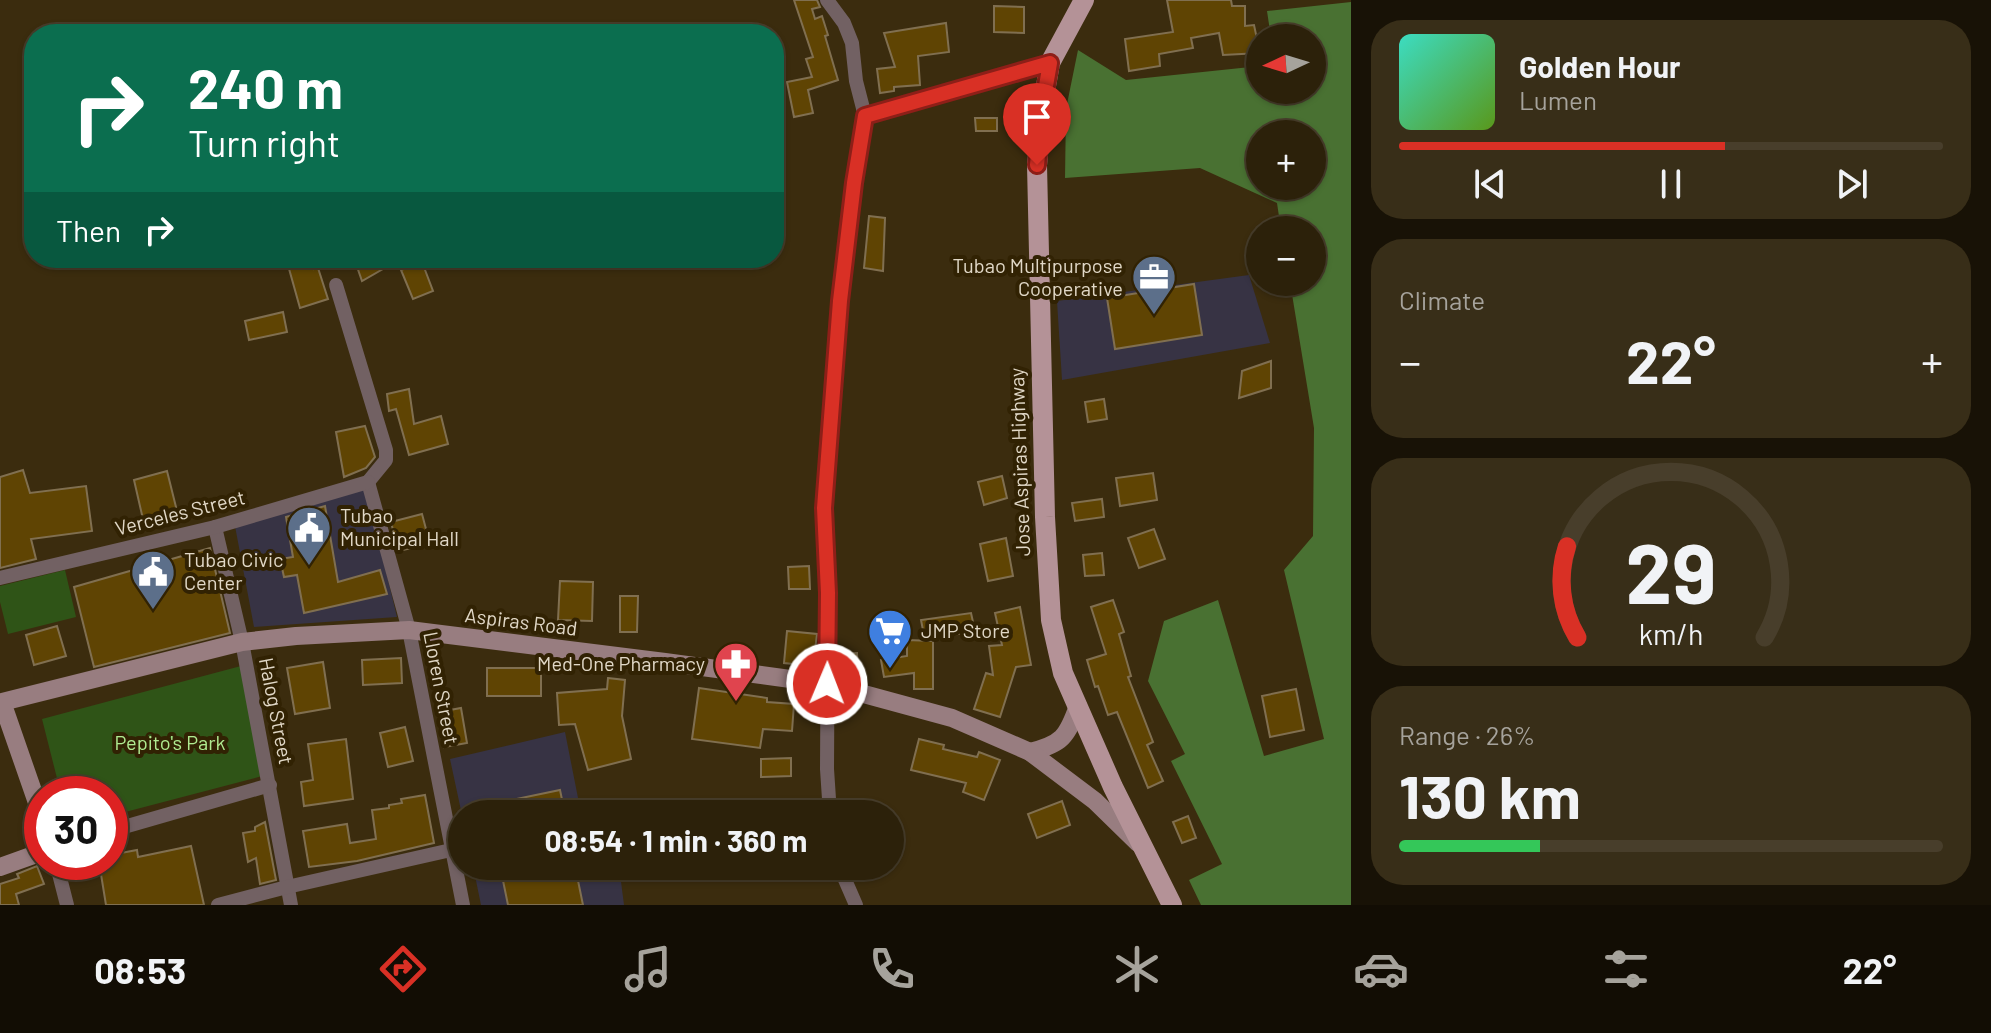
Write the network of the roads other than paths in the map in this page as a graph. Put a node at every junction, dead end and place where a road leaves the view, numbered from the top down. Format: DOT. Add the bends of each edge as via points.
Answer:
graph roads {
  1 [pos="827,0"];
  2 [pos="1084,0"];
  3 [pos="1050,63"];
  4 [pos="865,116"];
  5 [pos="336,285"];
  6 [pos="368,482"];
  7 [pos="215,527"];
  8 [pos="0,578"];
  9 [pos="409,630"];
  10 [pos="242,642"];
  11 [pos="827,684"];
  12 [pos="1078,706"];
  13 [pos="1030,752"];
  14 [pos="28,776"];
  15 [pos="270,785"];
  16 [pos="830,800"];
  17 [pos="128,826"];
  18 [pos="448,834"];
  19 [pos="1142,847"];
  20 [pos="448,851"];
  21 [pos="24,858"];
  22 [pos="0,867"];
  23 [pos="61,880"];
  24 [pos="458,880"];
  25 [pos="845,880"];
  26 [pos="287,887"];
  27 [pos="67,905"];
  28 [pos="218,905"];
  29 [pos="291,905"];
  30 [pos="463,905"];
  31 [pos="856,905"];
  32 [pos="1172,905"];
  1 -- 4 [label="street" via="852,43"];
  2 -- 3 [label="main road, Jose Aspiras Highway"];
  3 -- 4 [label="street"];
  3 -- 12 [label="main road, Jose Aspiras Highway" via="1037,165 1047,554 1053,633"];
  4 -- 11 [label="street" via="840,301 825,495"];
  5 -- 6 [label="street" via="386,450 386,460"];
  6 -- 7 [label="street, Verceles Street"];
  6 -- 9 [label="street, Lloren Street"];
  7 -- 8 [label="street, Verceles Street"];
  7 -- 10 [label="street, Halog Street"];
  9 -- 10 [label="main road, Aspiras Road"];
  9 -- 11 [label="main road, Aspiras Road"];
  9 -- 18 [label="street, Lloren Street"];
  10 -- 14 [label="main road, Aspiras Road" via="2,702"];
  10 -- 15 [label="street, Halog Street"];
  11 -- 13 [label="main road, Aspiras Road" via="952,718"];
  11 -- 16 [label="street"];
  12 -- 13 [label="main road" via="1064,737"];
  12 -- 19 [label="main road, Jose Aspiras Highway"];
  13 -- 19 [label="main road, Aspiras Road" via="1095,801"];
  15 -- 17 [label="street"];
  15 -- 26 [label="street, Halog Street"];
  19 -- 32 [label="main road, Jose Aspiras Highway"];
  20 -- 26 [label="street"];
  21 -- 22 [label="main road"];
  23 -- 27 [label="street"];
  24 -- 30 [label="street, Lloren Street"];
  25 -- 31 [label="street"];
  26 -- 28 [label="street"];
  26 -- 29 [label="street, Halog Street"];
}
